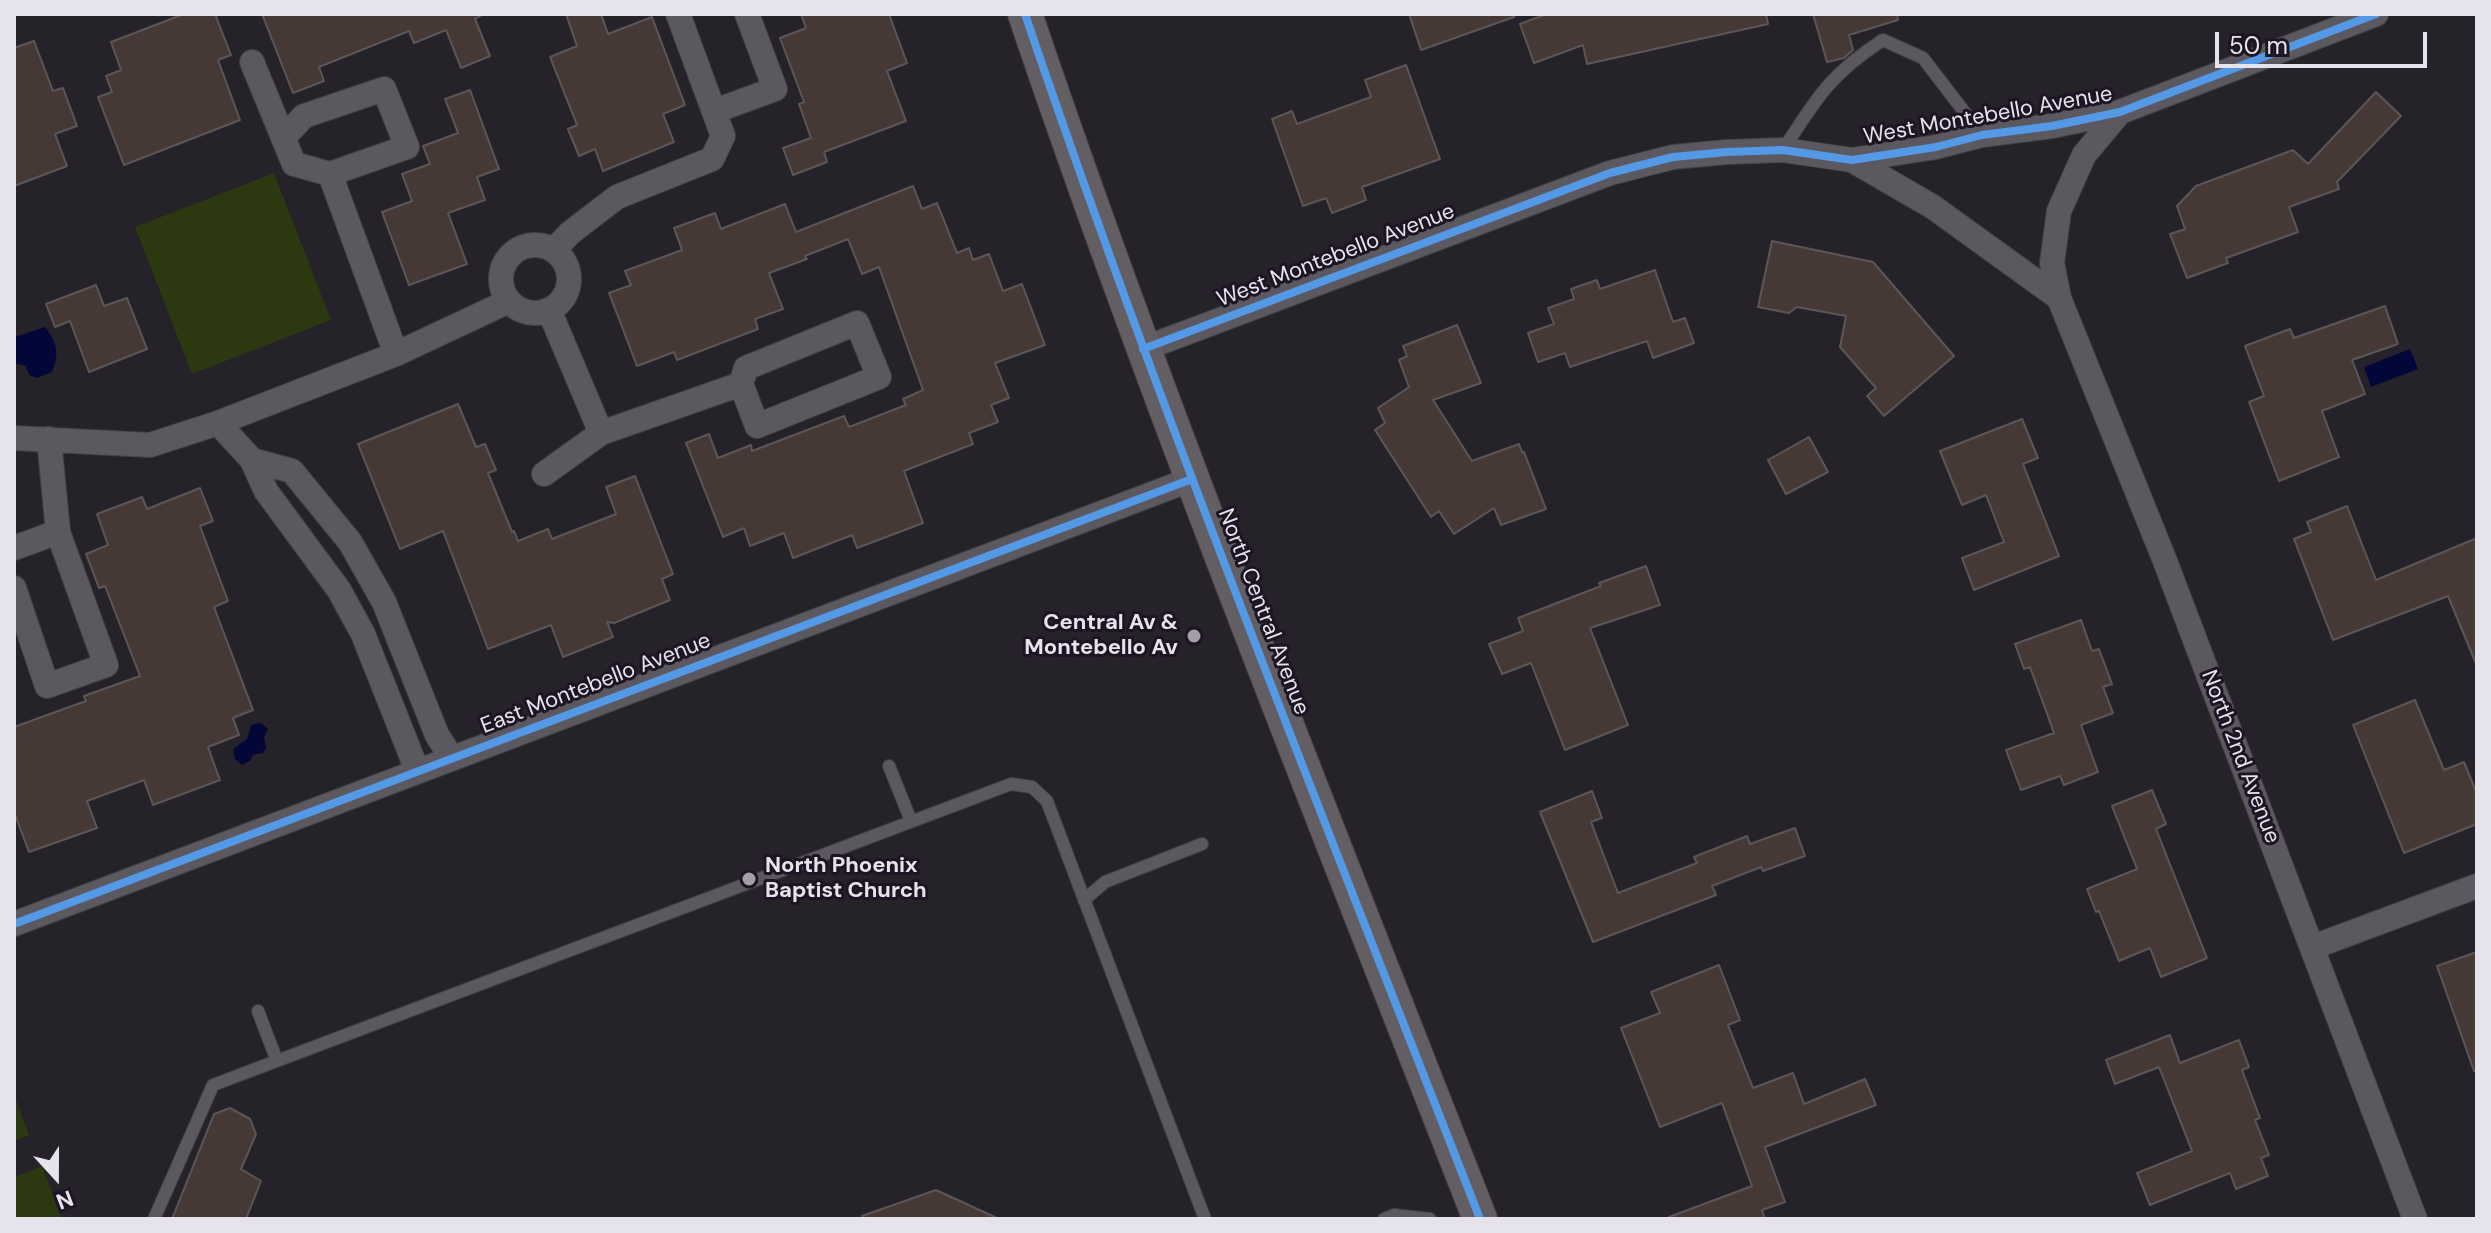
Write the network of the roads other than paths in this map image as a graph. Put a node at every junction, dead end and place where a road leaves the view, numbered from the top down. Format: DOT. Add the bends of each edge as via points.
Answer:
graph roads {
  1 [pos="678,14"];
  2 [pos="747,14"];
  3 [pos="1025,14"];
  4 [pos="2376,14"];
  5 [pos="252,62"];
  6 [pos="715,111"];
  7 [pos="2120,112"];
  8 [pos="1982,135"];
  9 [pos="284,137"];
  10 [pos="1783,150"];
  11 [pos="1852,160"];
  12 [pos="330,174"];
  13 [pos="554,250"];
  14 [pos="2059,298"];
  15 [pos="509,301"];
  16 [pos="549,310"];
  17 [pos="1143,349"];
  18 [pos="396,354"];
  19 [pos="741,384"];
  20 [pos="218,423"];
  21 [pos="601,433"];
  22 [pos="14,438"];
  23 [pos="49,439"];
  24 [pos="252,460"];
  25 [pos="544,474"];
  26 [pos="1192,479"];
  27 [pos="58,532"];
  28 [pos="14,548"];
  29 [pos="14,588"];
  30 [pos="451,757"];
  31 [pos="889,766"];
  32 [pos="417,770"];
  33 [pos="911,821"];
  34 [pos="1202,844"];
  35 [pos="2477,886"];
  36 [pos="1084,900"];
  37 [pos="14,924"];
  38 [pos="2313,947"];
  39 [pos="258,1011"];
  40 [pos="277,1061"];
  41 [pos="154,1219"];
  42 [pos="1205,1219"];
  43 [pos="1384,1219"];
  44 [pos="1430,1219"];
  45 [pos="1480,1219"];
  46 [pos="2415,1219"];
  1 -- 6 [label="street"];
  2 -- 6 [label="street" via="775,89"];
  3 -- 17 [label="main road, North Central Avenue"];
  4 -- 7 [label="street, West Montebello Avenue"];
  5 -- 9 [label="street"];
  6 -- 13 [label="street" via="723,136 712,159 617,197"];
  7 -- 8 [label="street, West Montebello Avenue"];
  7 -- 14 [label="street, North 2nd Avenue" via="2084,155 2059,211 2052,263"];
  8 -- 10 [label="lane" via="1923,58 1883,40 1822,89"];
  8 -- 11 [label="street, West Montebello Avenue"];
  9 -- 12 [label="street" via="294,164"];
  9 -- 12 [label="street" via="304,116 384,89 407,147"];
  10 -- 11 [label="street, West Montebello Avenue"];
  10 -- 17 [label="street, West Montebello Avenue" via="1673,157 1610,173"];
  11 -- 14 [label="street" via="1933,207"];
  12 -- 18 [label="street"];
  13 -- 15 [label="street" via="527,245 508,258 501,280"];
  13 -- 16 [label="street" via="566,264 569,285 566,296"];
  14 -- 38 [label="street, North 2nd Avenue"];
  15 -- 16 [label="street" via="528,313"];
  15 -- 18 [label="street"];
  16 -- 21 [label="street"];
  17 -- 26 [label="main road, North Central Avenue"];
  18 -- 20 [label="street"];
  19 -- 19 [label="street" via="746,368 857,323 879,377 757,426"];
  19 -- 21 [label="street"];
  20 -- 23 [label="street" via="150,445"];
  20 -- 24 [label="street"];
  21 -- 25 [label="street"];
  22 -- 23 [label="street"];
  23 -- 27 [label="street"];
  24 -- 30 [label="street" via="292,471 350,542 384,602 437,735"];
  24 -- 32 [label="street" via="266,491 339,590 363,634"];
  26 -- 30 [label="street, East Montebello Avenue"];
  26 -- 45 [label="main road, North Central Avenue"];
  27 -- 28 [label="street"];
  27 -- 29 [label="street" via="106,665 47,686"];
  30 -- 32 [label="street, East Montebello Avenue"];
  31 -- 33 [label="lane"];
  32 -- 37 [label="street, East Montebello Avenue"];
  33 -- 36 [label="lane" via="1011,784 1032,787 1047,801"];
  33 -- 40 [label="lane"];
  34 -- 36 [label="lane" via="1105,882"];
  35 -- 38 [label="street"];
  36 -- 42 [label="lane"];
  38 -- 46 [label="street, North 2nd Avenue"];
  39 -- 40 [label="lane"];
  40 -- 41 [label="lane" via="213,1085"];
  43 -- 44 [label="lane"];
}
